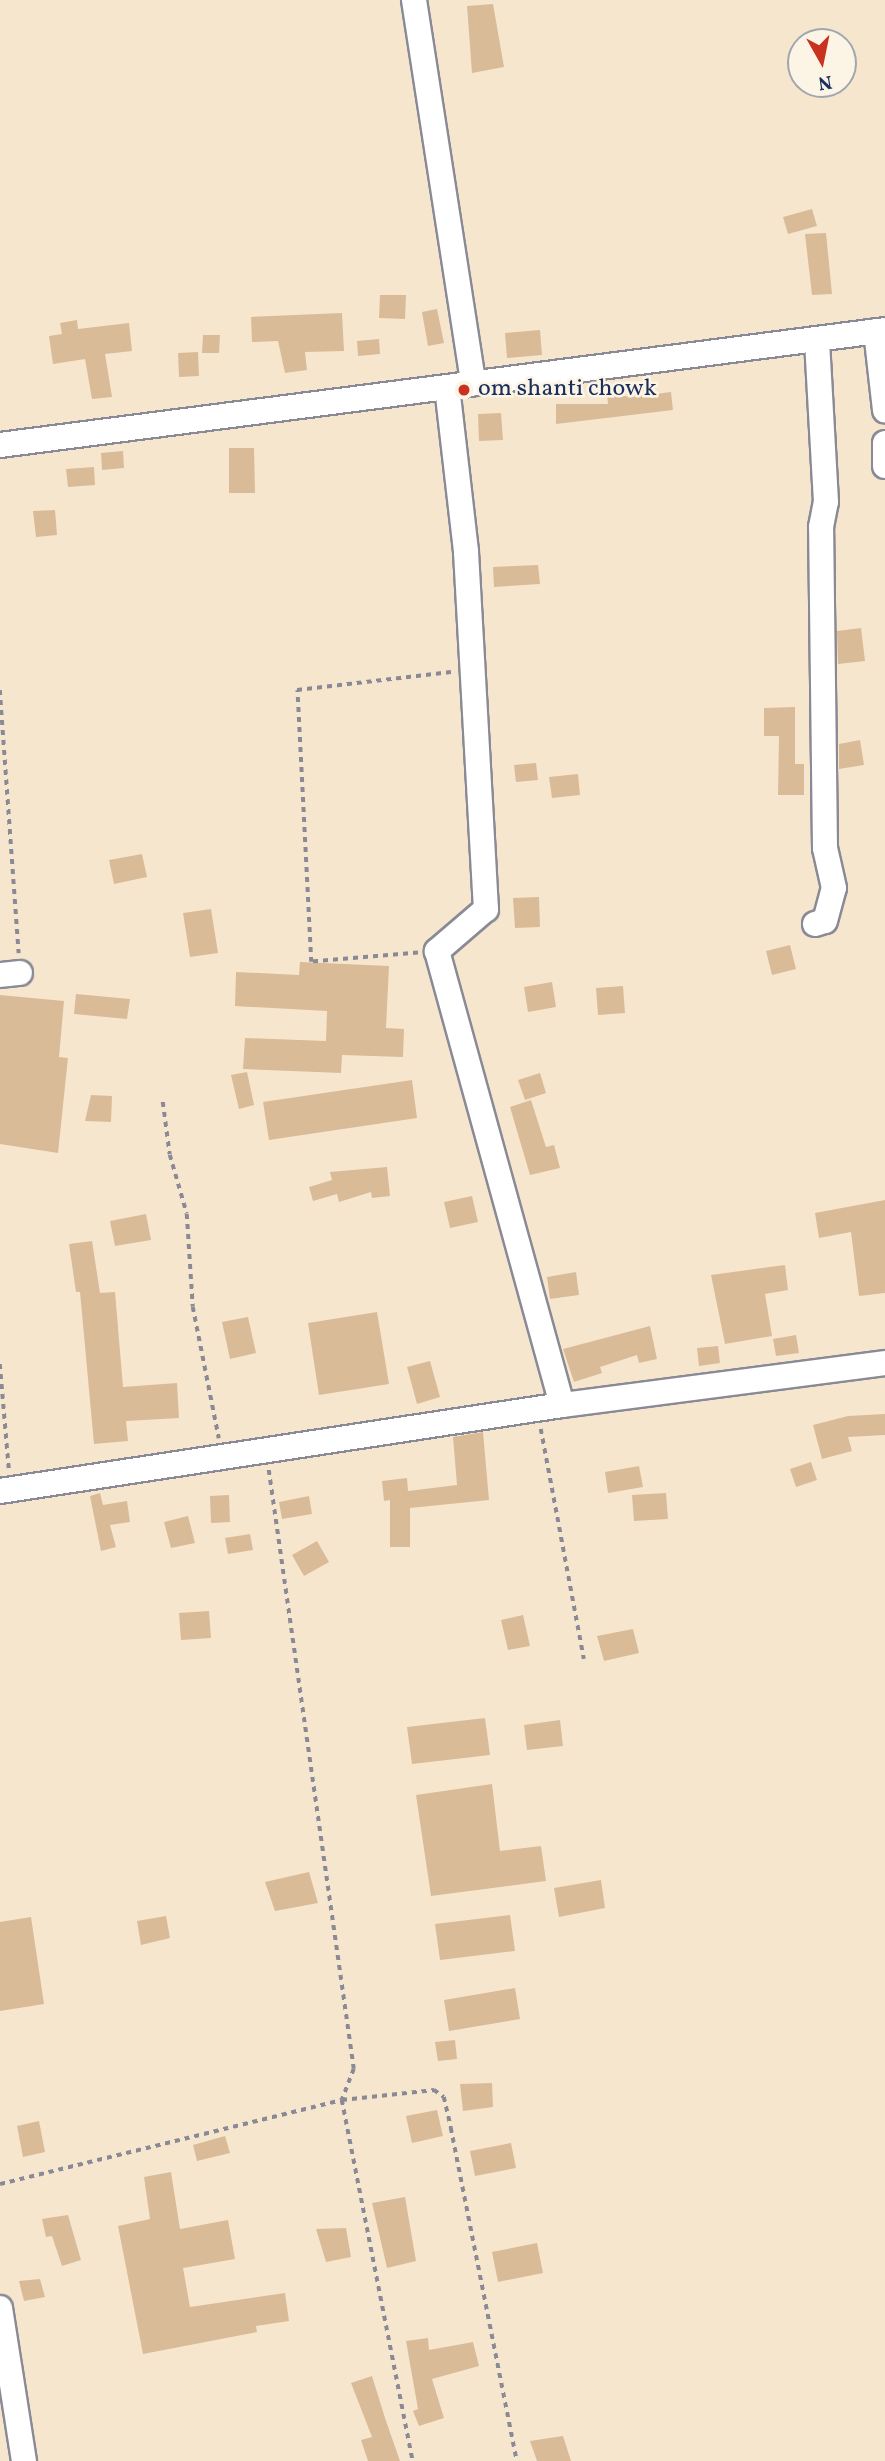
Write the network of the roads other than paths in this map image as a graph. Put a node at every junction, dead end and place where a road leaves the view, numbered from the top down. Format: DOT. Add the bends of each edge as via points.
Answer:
graph roads {
  1 [pos="414,0"];
  2 [pos="881,331"];
  3 [pos="817,339"];
  4 [pos="473,383"];
  5 [pos="447,387"];
  6 [pos="885,410"];
  7 [pos="885,443"];
  8 [pos="0,445"];
  9 [pos="885,466"];
  10 [pos="815,924"];
  11 [pos="885,1363"];
  12 [pos="562,1405"];
  13 [pos="6,1490"];
  14 [pos="0,2308"];
  15 [pos="24,2461"];
  1 -- 4 [label="street"];
  2 -- 3 [label="street"];
  2 -- 6 [label="street"];
  3 -- 4 [label="street"];
  3 -- 10 [label="street" via="826,502 821,527 825,848 834,888 825,921"];
  4 -- 5 [label="street"];
  5 -- 8 [label="street"];
  5 -- 12 [label="street" via="466,552 486,909 437,951"];
  7 -- 9 [label="street"];
  11 -- 12 [label="street"];
  12 -- 13 [label="street"];
  14 -- 15 [label="street"];
}
